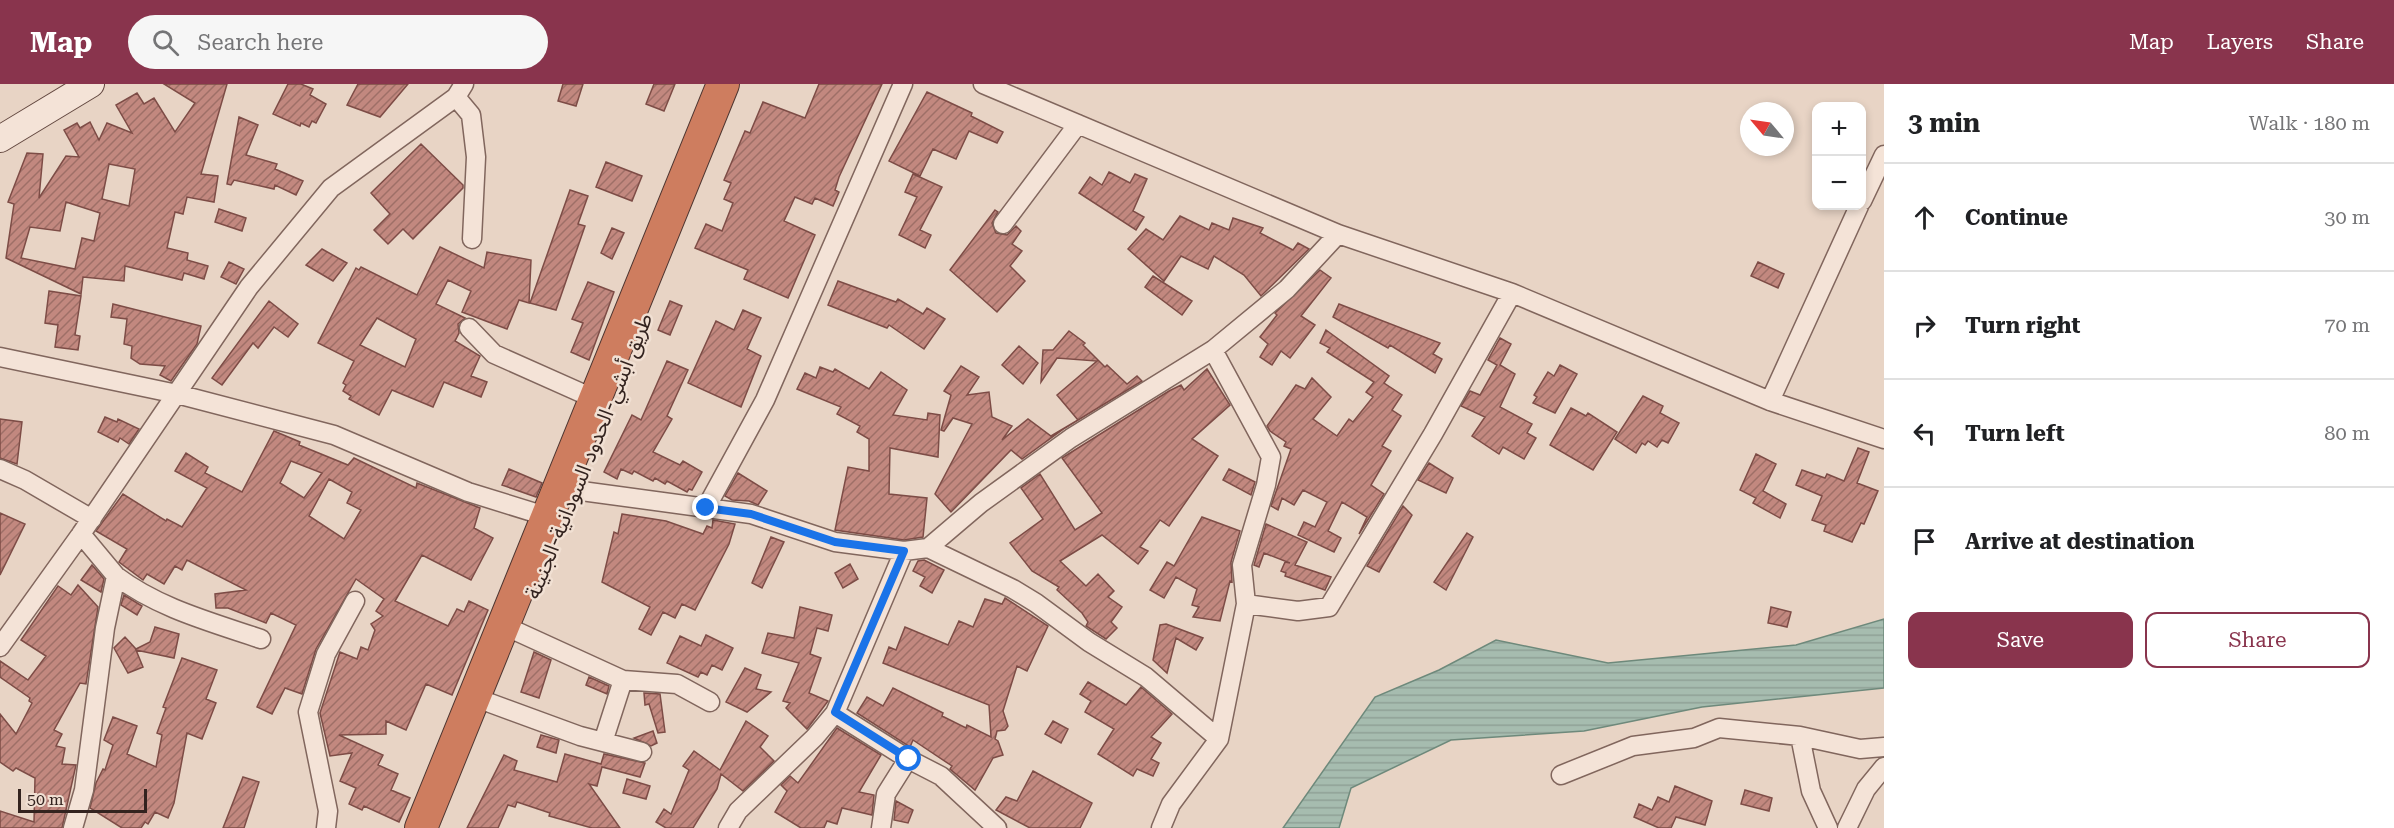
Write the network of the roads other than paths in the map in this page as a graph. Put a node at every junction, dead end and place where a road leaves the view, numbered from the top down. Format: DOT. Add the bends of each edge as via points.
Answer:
graph roads {
  1 [pos="91,84"];
  2 [pos="723,84"];
  3 [pos="740,84"];
  4 [pos="903,84"];
  5 [pos="983,84"];
  6 [pos="460,90"];
  7 [pos="1078,124"];
  8 [pos="0,139"];
  9 [pos="1884,155"];
  10 [pos="1866,193"];
  11 [pos="1857,210"];
  12 [pos="1003,224"];
  13 [pos="1338,234"];
  14 [pos="472,239"];
  15 [pos="1512,293"];
  16 [pos="469,328"];
  17 [pos="1213,350"];
  18 [pos="0,357"];
  19 [pos="177,394"];
  20 [pos="595,399"];
  21 [pos="1770,401"];
  22 [pos="1884,439"];
  23 [pos="0,469"];
  24 [pos="566,487"];
  25 [pos="706,508"];
  26 [pos="554,519"];
  27 [pos="86,527"];
  28 [pos="928,548"];
  29 [pos="904,551"];
  30 [pos="116,576"];
  31 [pos="355,601"];
  32 [pos="1246,604"];
  33 [pos="518,632"];
  34 [pos="261,639"];
  35 [pos="0,647"];
  36 [pos="623,680"];
  37 [pos="490,702"];
  38 [pos="710,702"];
  39 [pos="835,712"];
  40 [pos="1800,736"];
  41 [pos="1219,739"];
  42 [pos="603,742"];
  43 [pos="1884,747"];
  44 [pos="642,752"];
  45 [pos="909,759"];
  46 [pos="1884,767"];
  47 [pos="1561,775"];
  48 [pos="73,828"];
  49 [pos="326,828"];
  50 [pos="421,828"];
  51 [pos="439,828"];
  52 [pos="728,828"];
  53 [pos="881,828"];
  54 [pos="997,828"];
  55 [pos="1161,828"];
  56 [pos="1828,828"];
  57 [pos="1847,828"];
  1 -- 8 [label="street"];
  2 -- 20 [label="highway"];
  3 -- 24 [label="highway, طريق أبشي-الحدود السودانية-الجنينة"];
  4 -- 25 [label="street" via="765,400"];
  5 -- 7 [label="street"];
  6 -- 14 [label="street" via="471,115 476,157"];
  6 -- 19 [label="street" via="331,188 249,287"];
  7 -- 12 [label="street"];
  7 -- 13 [label="street"];
  9 -- 10 [label="street"];
  11 -- 21 [label="street"];
  13 -- 15 [label="street"];
  13 -- 17 [label="street" via="1287,289"];
  15 -- 21 [label="street"];
  15 -- 32 [label="street" via="1329,607 1298,611"];
  16 -- 20 [label="street" via="494,354"];
  17 -- 28 [label="street" via="1071,438 981,503"];
  17 -- 32 [label="street" via="1271,457 1242,565"];
  18 -- 19 [label="street"];
  19 -- 26 [label="street" via="334,435 468,492"];
  19 -- 27 [label="street"];
  20 -- 24 [label="highway"];
  21 -- 22 [label="street"];
  23 -- 27 [label="street" via="25,480"];
  24 -- 25 [label="street"];
  24 -- 26 [label="highway, طريق أبشي-الحدود السودانية-الجنينة"];
  25 -- 29 [label="street" via="751,514 835,542"];
  26 -- 33 [label="highway, طريق أبشي-الحدود السودانية-الجنينة"];
  26 -- 50 [label="highway"];
  27 -- 30 [label="street"];
  27 -- 35 [label="street"];
  28 -- 29 [label="street"];
  28 -- 41 [label="street" via="1036,603 1146,677"];
  29 -- 39 [label="street"];
  30 -- 34 [label="street" via="176,609"];
  30 -- 48 [label="street" via="105,628 84,790"];
  31 -- 49 [label="street" via="326,654 308,712 328,811"];
  32 -- 41 [label="street"];
  33 -- 36 [label="street"];
  33 -- 37 [label="highway, طريق أبشي-الحدود السودانية-الجنينة"];
  36 -- 38 [label="street" via="677,684"];
  36 -- 42 [label="street"];
  37 -- 42 [label="street"];
  37 -- 51 [label="highway, طريق أبشي-الحدود السودانية-الجنينة"];
  39 -- 45 [label="street"];
  39 -- 52 [label="street" via="738,811"];
  40 -- 43 [label="street" via="1860,749"];
  40 -- 47 [label="street" via="1719,728 1694,738 1633,746"];
  40 -- 56 [label="street" via="1811,791"];
  41 -- 55 [label="street" via="1171,804"];
  42 -- 44 [label="street"];
  45 -- 53 [label="street" via="886,794"];
  45 -- 54 [label="street" via="941,776"];
  46 -- 57 [label="street" via="1866,789"];
}
